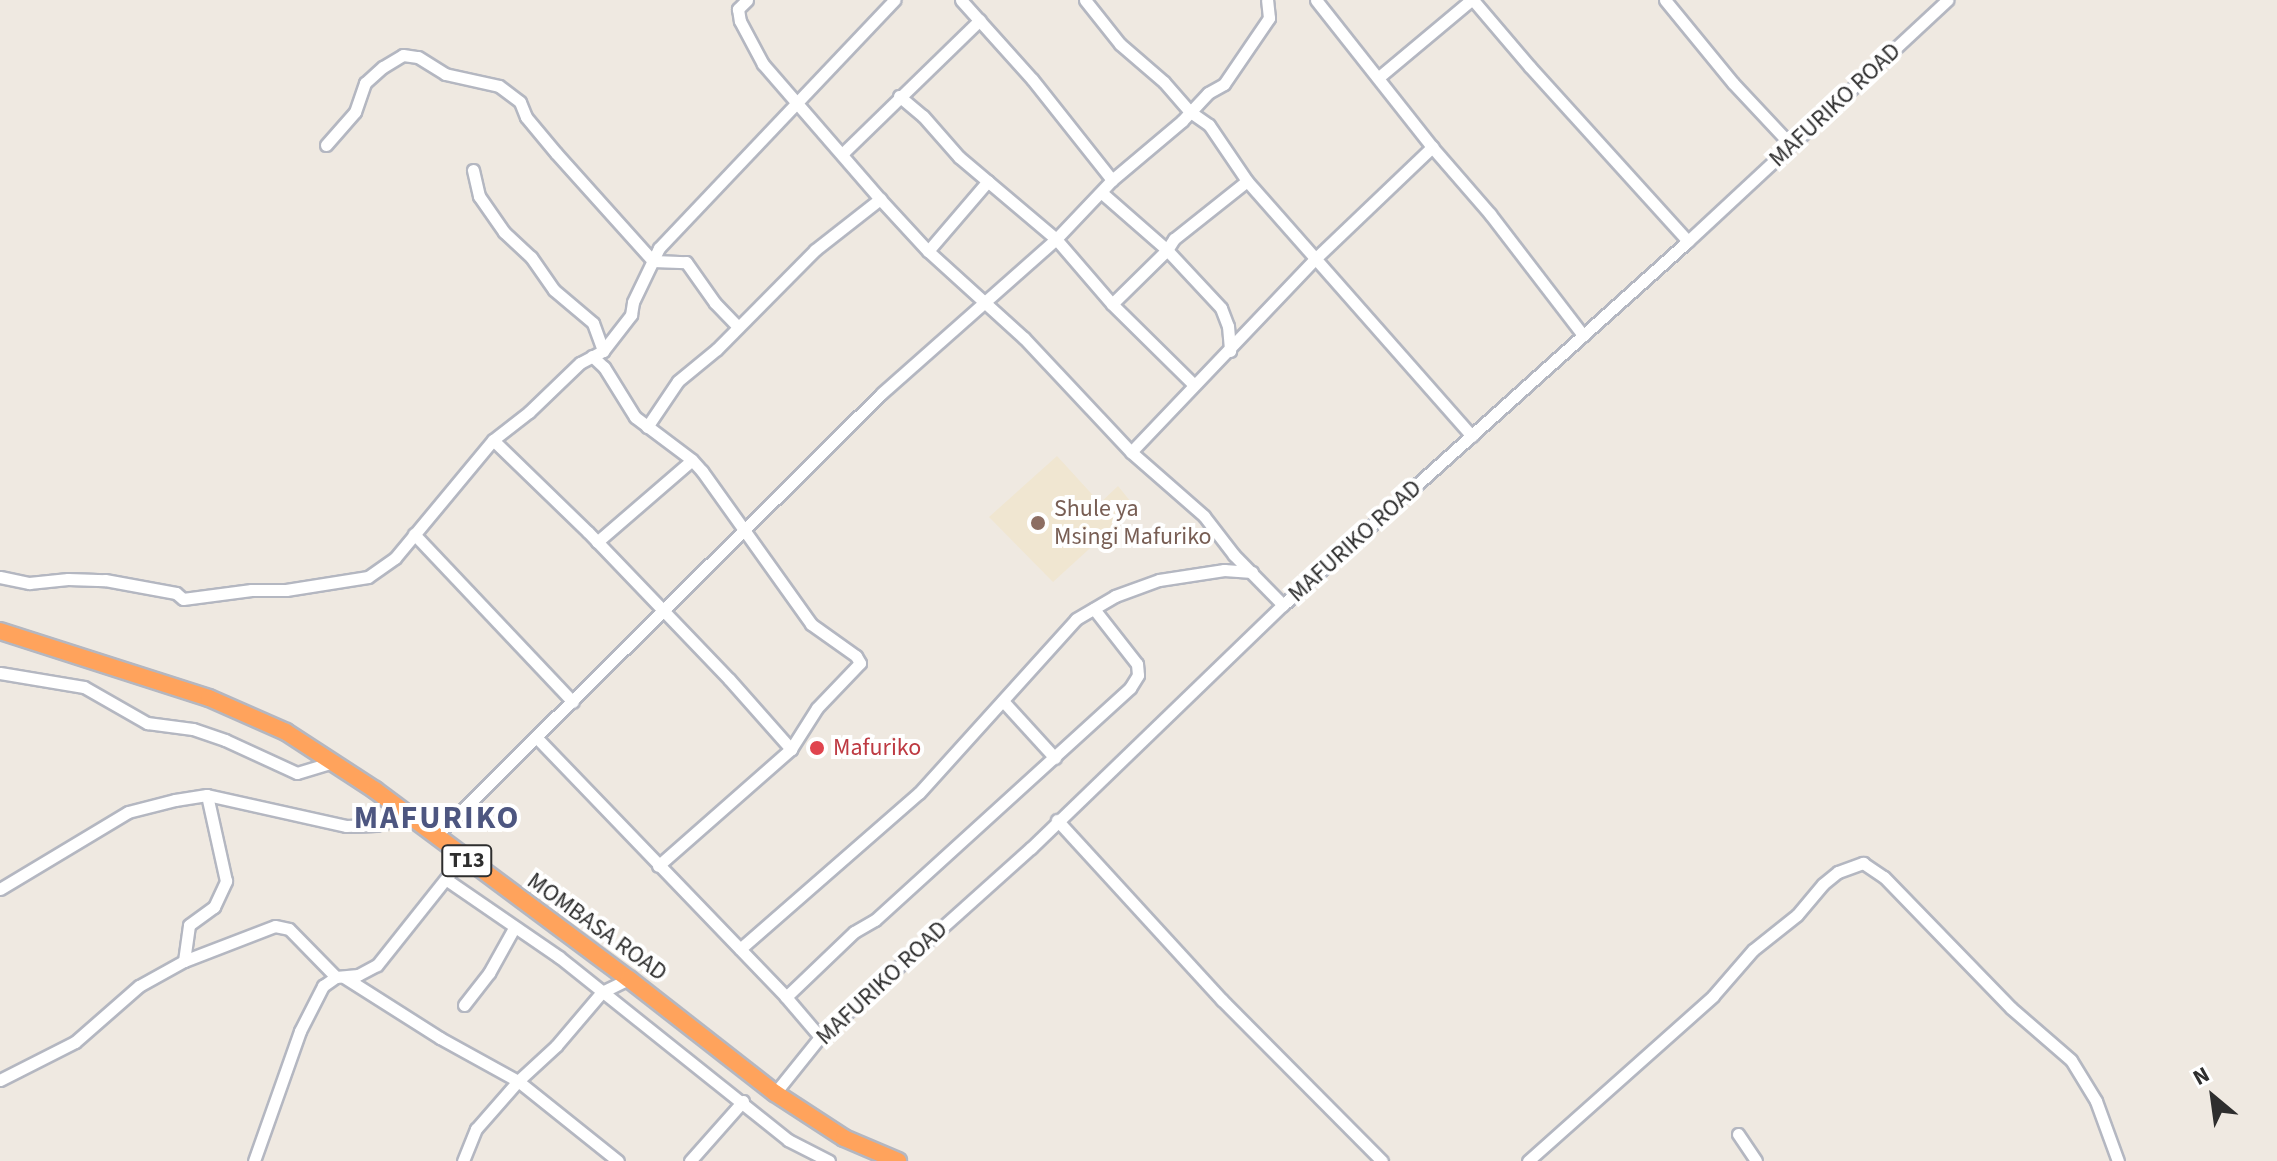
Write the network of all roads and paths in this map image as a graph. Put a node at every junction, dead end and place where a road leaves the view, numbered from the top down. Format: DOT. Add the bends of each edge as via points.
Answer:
graph roads {
  1 [pos="747,0"];
  2 [pos="894,0"];
  3 [pos="961,0"];
  4 [pos="1085,0"];
  5 [pos="1267,0"];
  6 [pos="1316,0"];
  7 [pos="1472,0"];
  8 [pos="1665,0"];
  9 [pos="1947,0"];
  10 [pos="980,20"];
  11 [pos="1379,77"];
  12 [pos="899,96"];
  13 [pos="796,102"];
  14 [pos="1189,111"];
  15 [pos="326,145"];
  16 [pos="1791,145"];
  17 [pos="1432,147"];
  18 [pos="842,154"];
  19 [pos="473,170"];
  20 [pos="1112,180"];
  21 [pos="988,181"];
  22 [pos="1247,181"];
  23 [pos="1102,193"];
  24 [pos="880,199"];
  25 [pos="1056,239"];
  26 [pos="1688,241"];
  27 [pos="1167,250"];
  28 [pos="928,251"];
  29 [pos="1316,258"];
  30 [pos="653,261"];
  31 [pos="985,303"];
  32 [pos="1112,304"];
  33 [pos="737,326"];
  34 [pos="1583,335"];
  35 [pos="1230,351"];
  36 [pos="597,354"];
  37 [pos="1194,385"];
  38 [pos="647,427"];
  39 [pos="1472,436"];
  40 [pos="493,440"];
  41 [pos="1131,452"];
  42 [pos="692,460"];
  43 [pos="745,532"];
  44 [pos="414,534"];
  45 [pos="597,542"];
  46 [pos="1252,572"];
  47 [pos="0,577"];
  48 [pos="1283,605"];
  49 [pos="1094,609"];
  50 [pos="663,612"];
  51 [pos="2,629"];
  52 [pos="0,673"];
  53 [pos="1003,701"];
  54 [pos="573,702"];
  55 [pos="537,738"];
  56 [pos="791,749"];
  57 [pos="1055,758"];
  58 [pos="333,762"];
  59 [pos="207,795"];
  60 [pos="409,816"];
  61 [pos="1057,820"];
  62 [pos="435,837"];
  63 [pos="462,858"];
  64 [pos="658,866"];
  65 [pos="447,880"];
  66 [pos="0,889"];
  67 [pos="514,928"];
  68 [pos="740,949"];
  69 [pos="184,961"];
  70 [pos="340,977"];
  71 [pos="629,979"];
  72 [pos="602,992"];
  73 [pos="786,997"];
  74 [pos="464,1005"];
  75 [pos="820,1037"];
  76 [pos="0,1080"];
  77 [pos="518,1081"];
  78 [pos="775,1093"];
  79 [pos="743,1101"];
  80 [pos="1738,1134"];
  81 [pos="809,1156"];
  82 [pos="254,1161"];
  83 [pos="463,1161"];
  84 [pos="618,1161"];
  85 [pos="690,1161"];
  86 [pos="829,1161"];
  87 [pos="898,1161"];
  88 [pos="1382,1161"];
  89 [pos="1528,1161"];
  90 [pos="1756,1161"];
  91 [pos="2118,1161"];
  1 -- 13 [label="street" via="738,9 740,21 763,64"];
  2 -- 13 [label="street"];
  3 -- 10 [label="street"];
  4 -- 14 [label="street" via="1120,44"];
  5 -- 14 [label="street" via="1269,18 1226,81"];
  6 -- 11 [label="street"];
  7 -- 11 [label="street"];
  7 -- 26 [label="street"];
  8 -- 16 [label="street"];
  9 -- 16 [label="street, MAFURIKO ROAD"];
  10 -- 12 [label="street"];
  10 -- 20 [label="street"];
  11 -- 17 [label="street"];
  12 -- 18 [label="street"];
  12 -- 21 [label="street"];
  13 -- 18 [label="street"];
  13 -- 30 [label="street" via="659,248"];
  14 -- 20 [label="street"];
  14 -- 22 [label="street" via="1209,125"];
  15 -- 30 [label="street" via="355,112 365,83 403,55 418,57 445,74 499,86 512,95 556,153"];
  16 -- 26 [label="street, MAFURIKO ROAD"];
  17 -- 29 [label="street"];
  17 -- 34 [label="street"];
  18 -- 24 [label="street"];
  19 -- 36 [label="street" via="479,196 497,222 554,290 593,323"];
  20 -- 23 [label="street"];
  21 -- 25 [label="street"];
  21 -- 28 [label="street"];
  22 -- 27 [label="street"];
  22 -- 29 [label="street"];
  23 -- 25 [label="street"];
  23 -- 27 [label="street"];
  24 -- 28 [label="street"];
  24 -- 33 [label="street" via="815,250"];
  25 -- 31 [label="street"];
  25 -- 32 [label="street"];
  26 -- 34 [label="street, MAFURIKO ROAD"];
  27 -- 32 [label="street"];
  27 -- 35 [label="street" via="1221,308"];
  28 -- 31 [label="street"];
  29 -- 35 [label="street"];
  29 -- 39 [label="street"];
  30 -- 33 [label="street" via="686,262"];
  30 -- 36 [label="street" via="631,315"];
  31 -- 41 [label="street"];
  31 -- 43 [label="street" via="882,393"];
  32 -- 37 [label="street"];
  33 -- 38 [label="street" via="678,381"];
  34 -- 39 [label="street, MAFURIKO ROAD"];
  35 -- 37 [label="street"];
  36 -- 38 [label="street" via="624,404"];
  36 -- 40 [label="street"];
  37 -- 41 [label="street"];
  38 -- 42 [label="street"];
  39 -- 48 [label="street, MAFURIKO ROAD"];
  40 -- 44 [label="street"];
  40 -- 45 [label="street"];
  41 -- 46 [label="street" via="1204,516"];
  42 -- 43 [label="street"];
  42 -- 45 [label="street"];
  43 -- 50 [label="street"];
  43 -- 56 [label="street" via="811,624 860,663 817,708"];
  44 -- 47 [label="street" via="395,558 362,581 286,590 183,599 176,593 105,580 29,583"];
  44 -- 54 [label="street"];
  45 -- 50 [label="street"];
  46 -- 48 [label="street"];
  46 -- 49 [label="street" via="1224,570 1159,580"];
  48 -- 61 [label="street, MAFURIKO ROAD"];
  49 -- 53 [label="street" via="1076,619"];
  49 -- 57 [label="street" via="1130,653 1138,675"];
  50 -- 54 [label="street"];
  50 -- 56 [label="street"];
  51 -- 58 [label="highway, MOMBASA ROAD / T13" via="209,698 286,732"];
  52 -- 58 [label="street" via="84,687 147,723 193,729 297,773"];
  53 -- 57 [label="street"];
  53 -- 68 [label="street" via="919,793"];
  54 -- 55 [label="street"];
  55 -- 62 [label="street"];
  55 -- 64 [label="street"];
  56 -- 64 [label="street"];
  57 -- 73 [label="street"];
  58 -- 60 [label="highway, MOMBASA ROAD / T13"];
  59 -- 60 [label="street" via="346,826"];
  59 -- 66 [label="street" via="128,812"];
  59 -- 69 [label="street" via="226,881 214,907 189,925"];
  60 -- 62 [label="highway, MOMBASA ROAD / T13"];
  61 -- 75 [label="street, MAFURIKO ROAD"];
  61 -- 88 [label="street" via="1222,1000"];
  62 -- 63 [label="highway, MOMBASA ROAD / T13"];
  63 -- 65 [label="street"];
  63 -- 71 [label="highway, MOMBASA ROAD / T13"];
  64 -- 68 [label="street"];
  65 -- 67 [label="street"];
  65 -- 70 [label="street" via="377,965"];
  67 -- 72 [label="street"];
  67 -- 74 [label="street"];
  68 -- 73 [label="street"];
  69 -- 70 [label="street" via="278,925"];
  69 -- 76 [label="street" via="128,994 75,1042"];
  70 -- 77 [label="street"];
  70 -- 82 [label="street" via="323,986 300,1031"];
  71 -- 72 [label="street"];
  71 -- 78 [label="highway, MOMBASA ROAD / T13"];
  72 -- 77 [label="street"];
  72 -- 79 [label="street"];
  73 -- 75 [label="street"];
  75 -- 78 [label="street, MAFURIKO ROAD"];
  77 -- 83 [label="street" via="476,1129"];
  77 -- 84 [label="street"];
  78 -- 87 [label="highway, MOMBASA ROAD / T13" via="844,1138"];
  79 -- 81 [label="street"];
  79 -- 85 [label="street"];
  80 -- 90 [label="street"];
  81 -- 86 [label="street"];
  89 -- 91 [label="street" via="1713,996 1823,884 1863,863 1884,877 2011,1008 2071,1060 2096,1101"];
}
